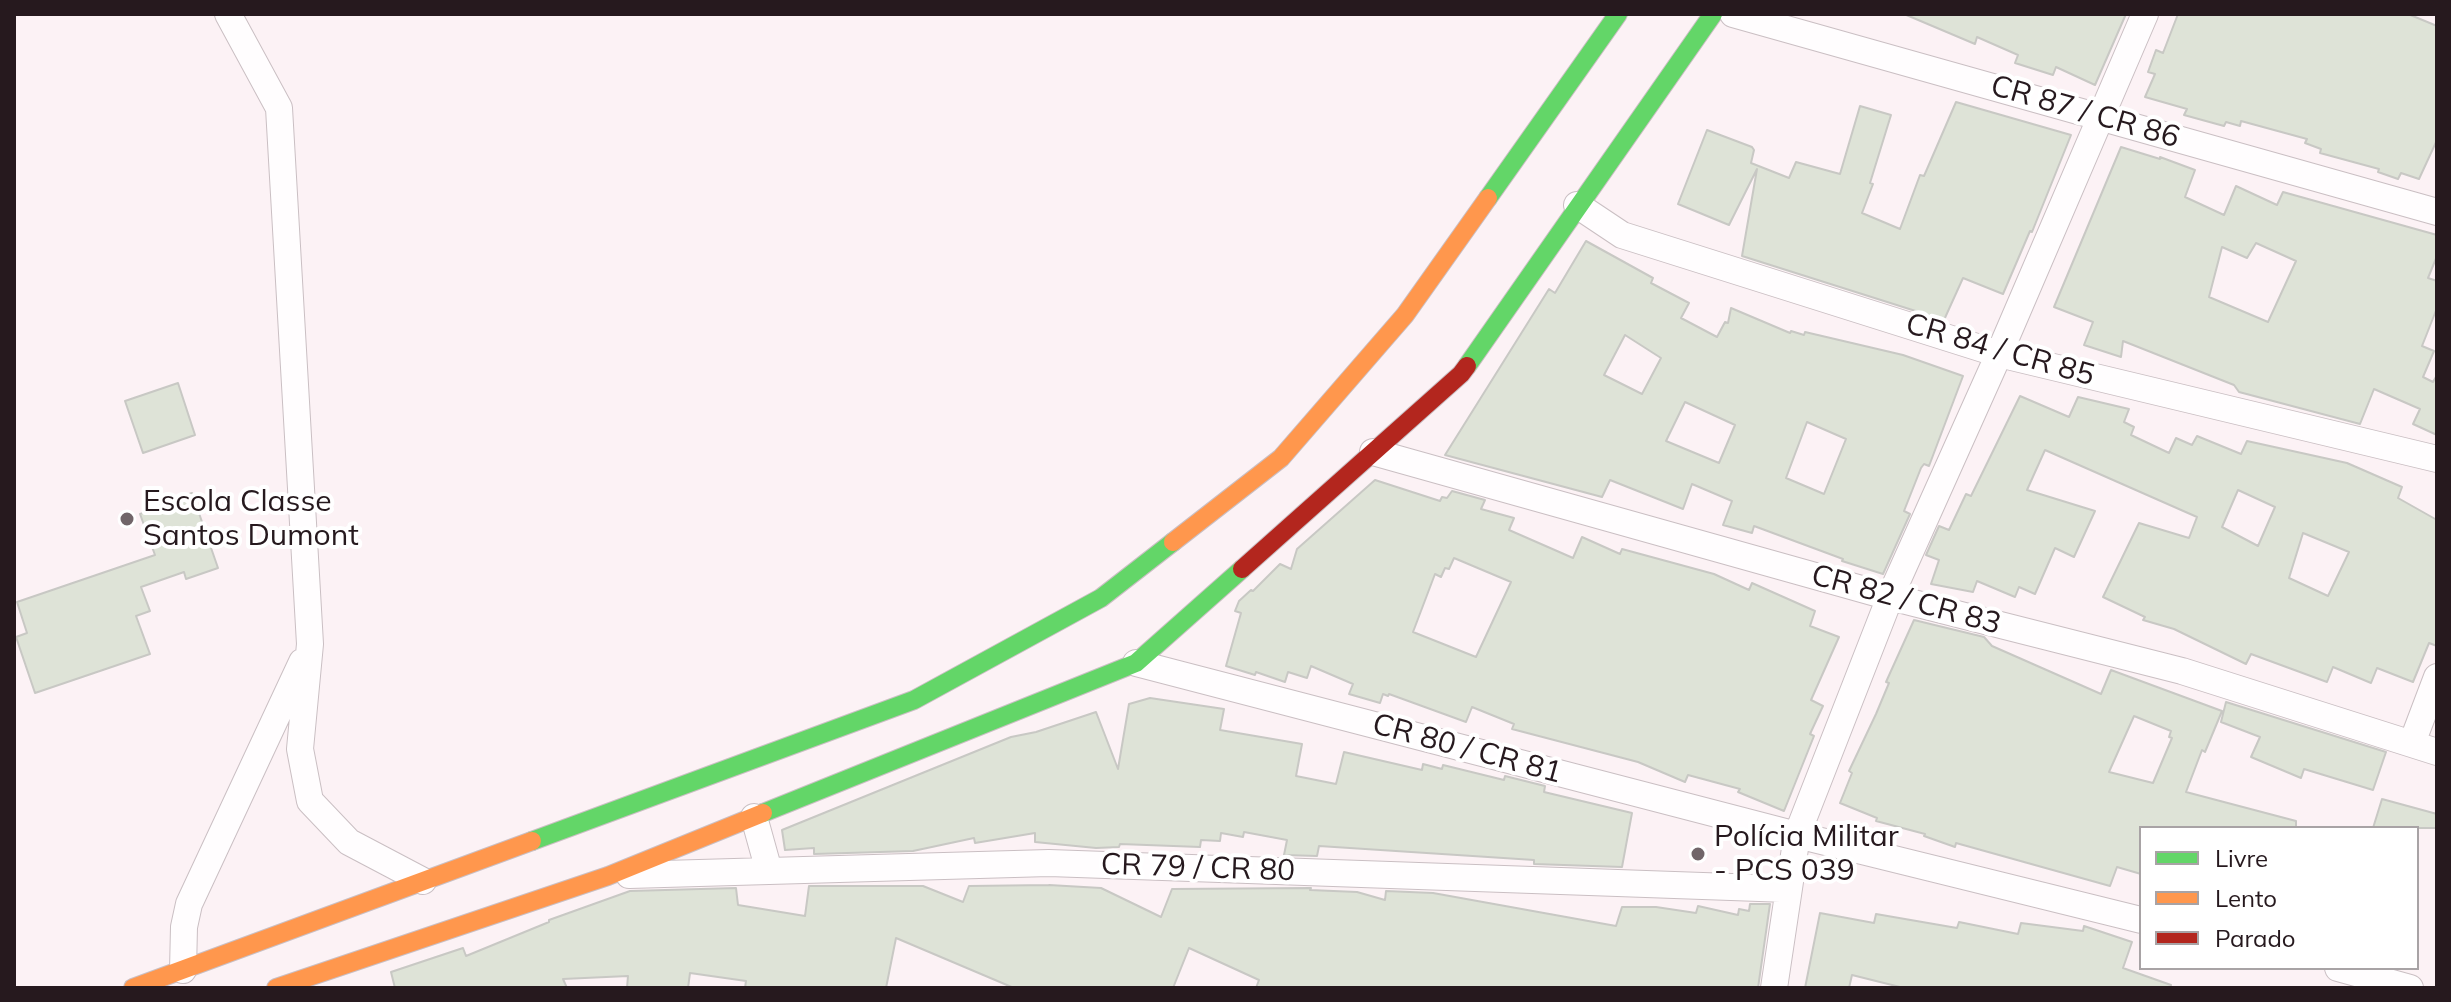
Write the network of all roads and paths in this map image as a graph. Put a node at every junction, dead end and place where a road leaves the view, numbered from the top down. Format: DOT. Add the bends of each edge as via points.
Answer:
graph roads {
  1 [pos="228,14"];
  2 [pos="1618,14"];
  3 [pos="1713,14"];
  4 [pos="1733,14"];
  5 [pos="2145,14"];
  6 [pos="2102,117"];
  7 [pos="1577,205"];
  8 [pos="2437,212"];
  9 [pos="1999,354"];
  10 [pos="1373,452"];
  11 [pos="2437,459"];
  12 [pos="1890,597"];
  13 [pos="310,644"];
  14 [pos="1136,663"];
  15 [pos="2437,677"];
  16 [pos="2425,748"];
  17 [pos="754,817"];
  18 [pos="1797,835"];
  19 [pos="769,871"];
  20 [pos="608,876"];
  21 [pos="423,881"];
  22 [pos="1788,889"];
  23 [pos="2139,920"];
  24 [pos="183,970"];
  25 [pos="2345,970"];
  26 [pos="133,988"];
  27 [pos="276,988"];
  28 [pos="1774,988"];
  29 [pos="2410,988"];
  1 -- 13 [label="street" via="279,108"];
  2 -- 21 [label="main road" via="1405,315 1281,458 1101,598 914,700"];
  3 -- 7 [label="main road"];
  4 -- 6 [label="street, CR 87 / CR 86"];
  5 -- 6 [label="street"];
  6 -- 8 [label="street, CR 87 / CR 86"];
  6 -- 9 [label="street"];
  7 -- 9 [label="street, CR 84 / CR 85" via="1622,235"];
  7 -- 10 [label="main road" via="1461,374"];
  9 -- 11 [label="street, CR 84 / CR 85"];
  9 -- 12 [label="street"];
  10 -- 12 [label="street, CR 82 / CR 83"];
  10 -- 14 [label="main road"];
  12 -- 16 [label="street, CR 82 / CR 83" via="2182,671"];
  12 -- 18 [label="street"];
  13 -- 21 [label="street" via="300,749 310,801 349,842"];
  13 -- 24 [label="street" via="189,904"];
  14 -- 17 [label="main road"];
  14 -- 18 [label="street, CR 80 / CR 81"];
  15 -- 16 [label="street"];
  17 -- 19 [label="street"];
  17 -- 20 [label="main road"];
  18 -- 22 [label="street"];
  18 -- 23 [label="street, CR 80 / CR 81"];
  19 -- 20 [label="street, CR 79 / CR 80"];
  19 -- 22 [label="street, CR 79 / CR 80" via="1049,863"];
  20 -- 27 [label="main road"];
  21 -- 24 [label="main road"];
  22 -- 28 [label="street"];
  24 -- 26 [label="main road"];
  25 -- 29 [label="street"];
}
